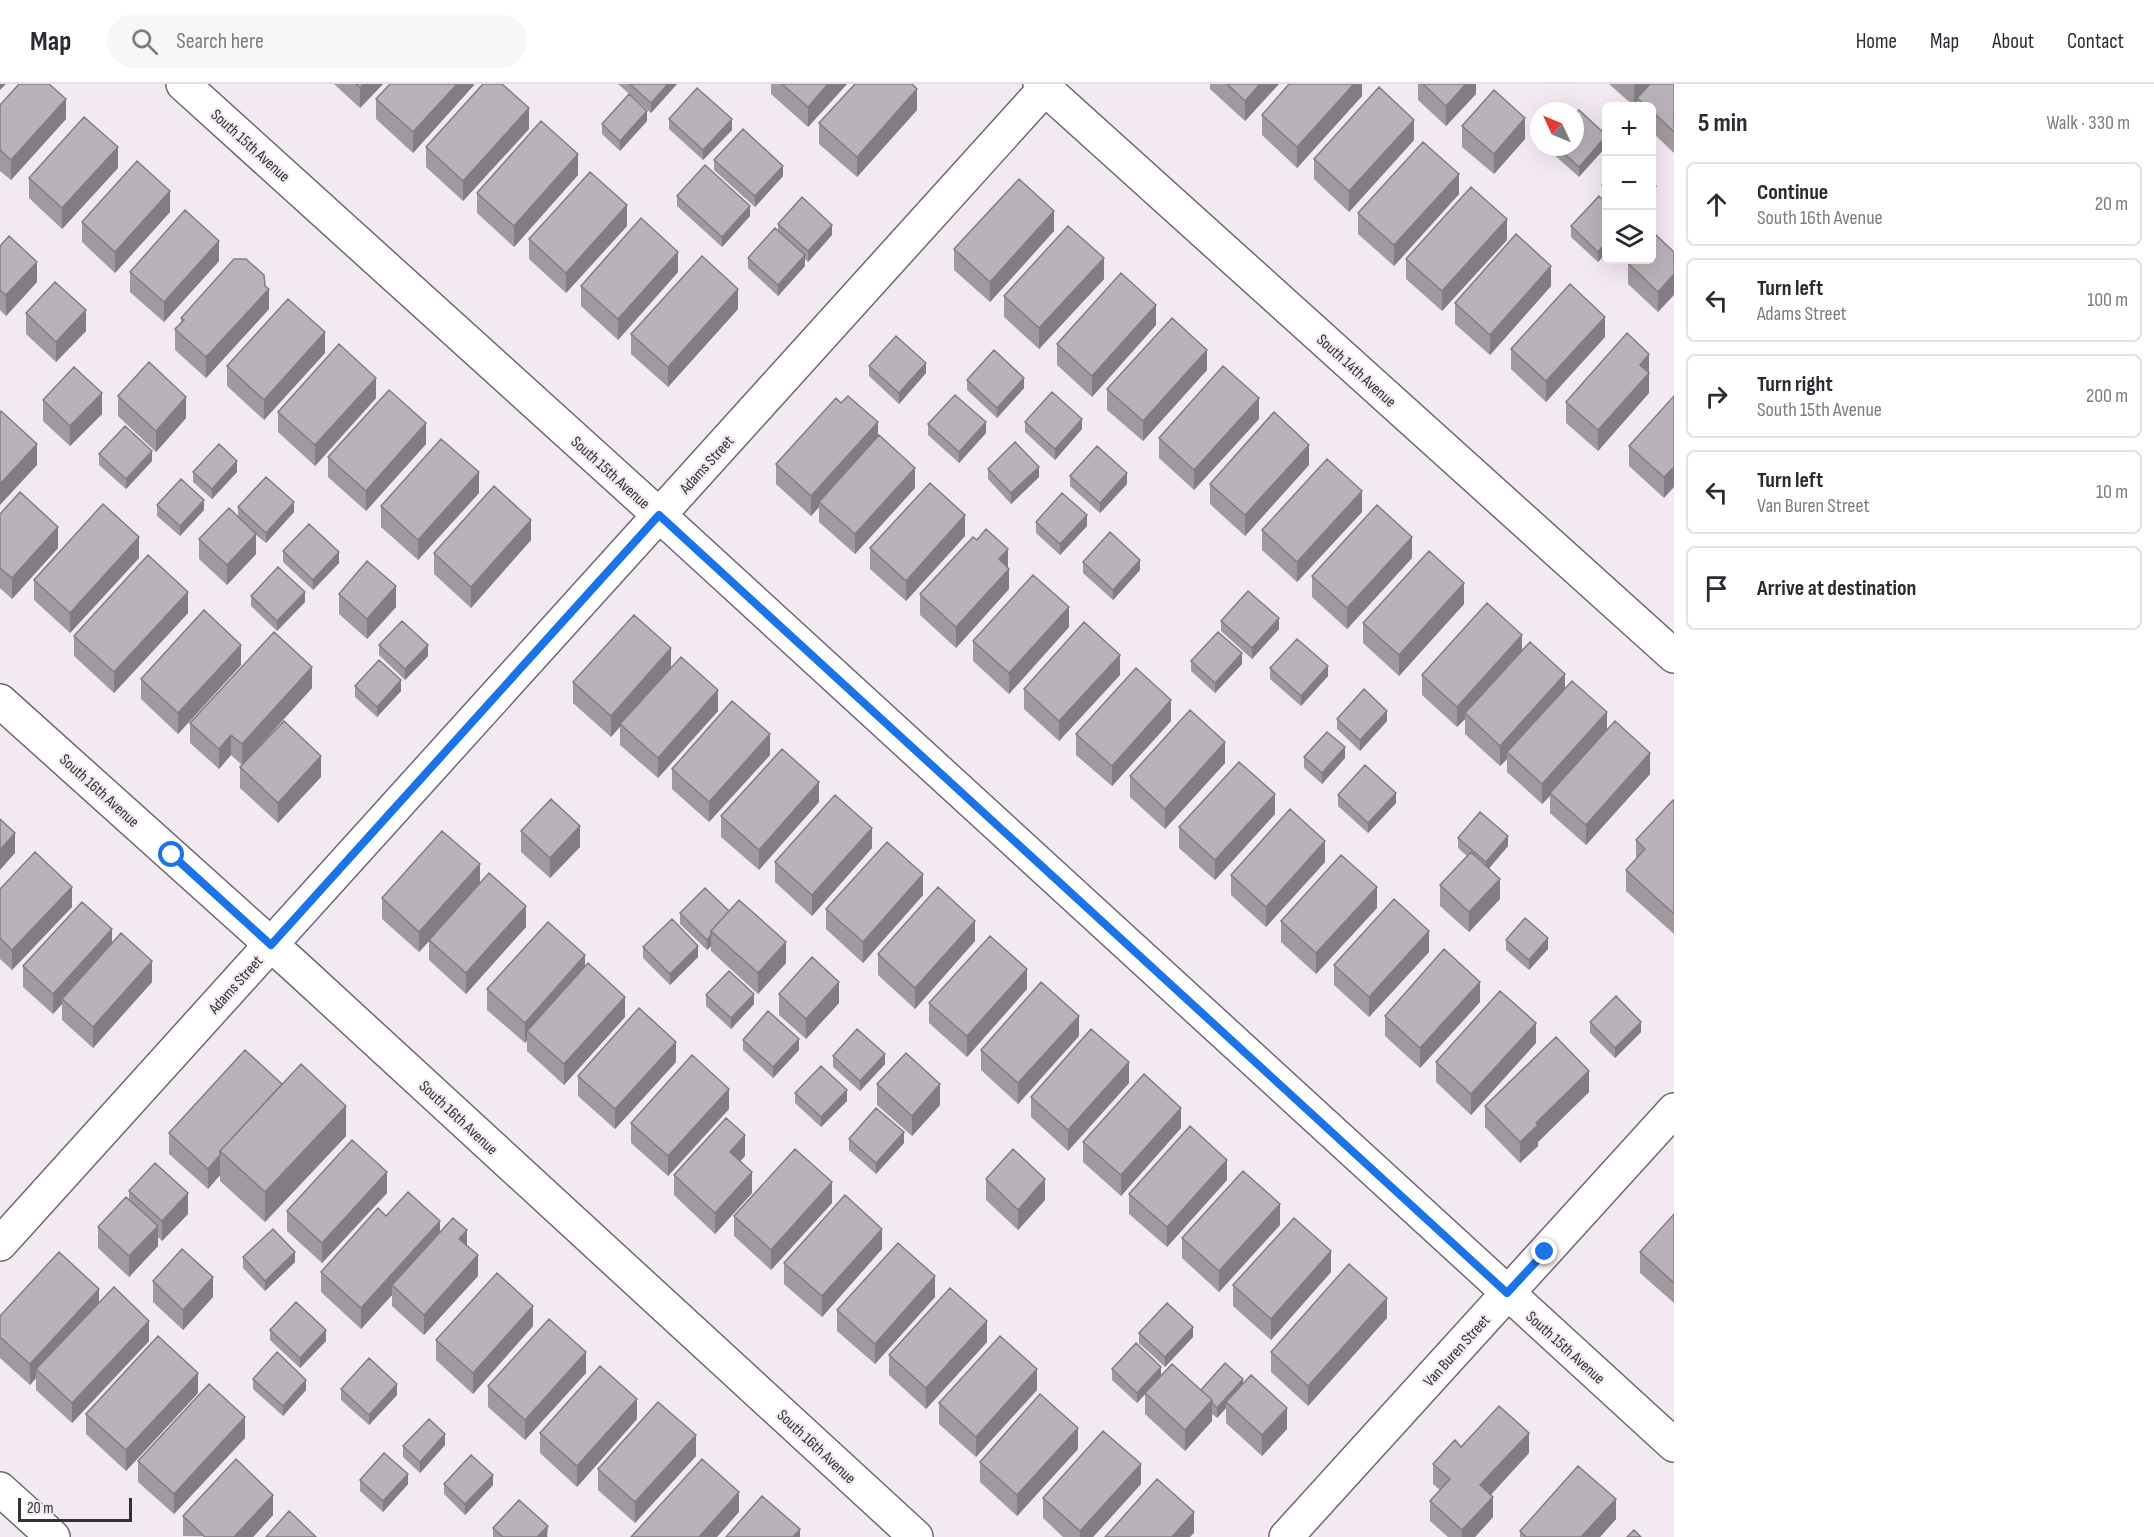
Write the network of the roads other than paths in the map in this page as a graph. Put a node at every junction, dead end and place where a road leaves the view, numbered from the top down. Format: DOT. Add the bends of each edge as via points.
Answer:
graph roads {
  1 [pos="183,84"];
  2 [pos="1044,86"];
  3 [pos="659,515"];
  4 [pos="1674,656"];
  5 [pos="0,700"];
  6 [pos="271,945"];
  7 [pos="1674,1110"];
  8 [pos="0,1244"];
  9 [pos="1507,1293"];
  10 [pos="1674,1445"];
  11 [pos="0,1490"];
  12 [pos="53,1537"];
  13 [pos="916,1537"];
  14 [pos="1286,1537"];
  1 -- 3 [label="street, South 15th Avenue"];
  2 -- 3 [label="street, Adams Street"];
  2 -- 4 [label="street, South 14th Avenue"];
  3 -- 6 [label="street, Adams Street"];
  3 -- 9 [label="street, South 15th Avenue"];
  5 -- 6 [label="street, South 16th Avenue"];
  6 -- 8 [label="street, Adams Street"];
  6 -- 13 [label="street, South 16th Avenue"];
  7 -- 9 [label="street, Van Buren Street"];
  9 -- 10 [label="street, South 15th Avenue"];
  9 -- 14 [label="street, Van Buren Street"];
  11 -- 12 [label="street"];
}
